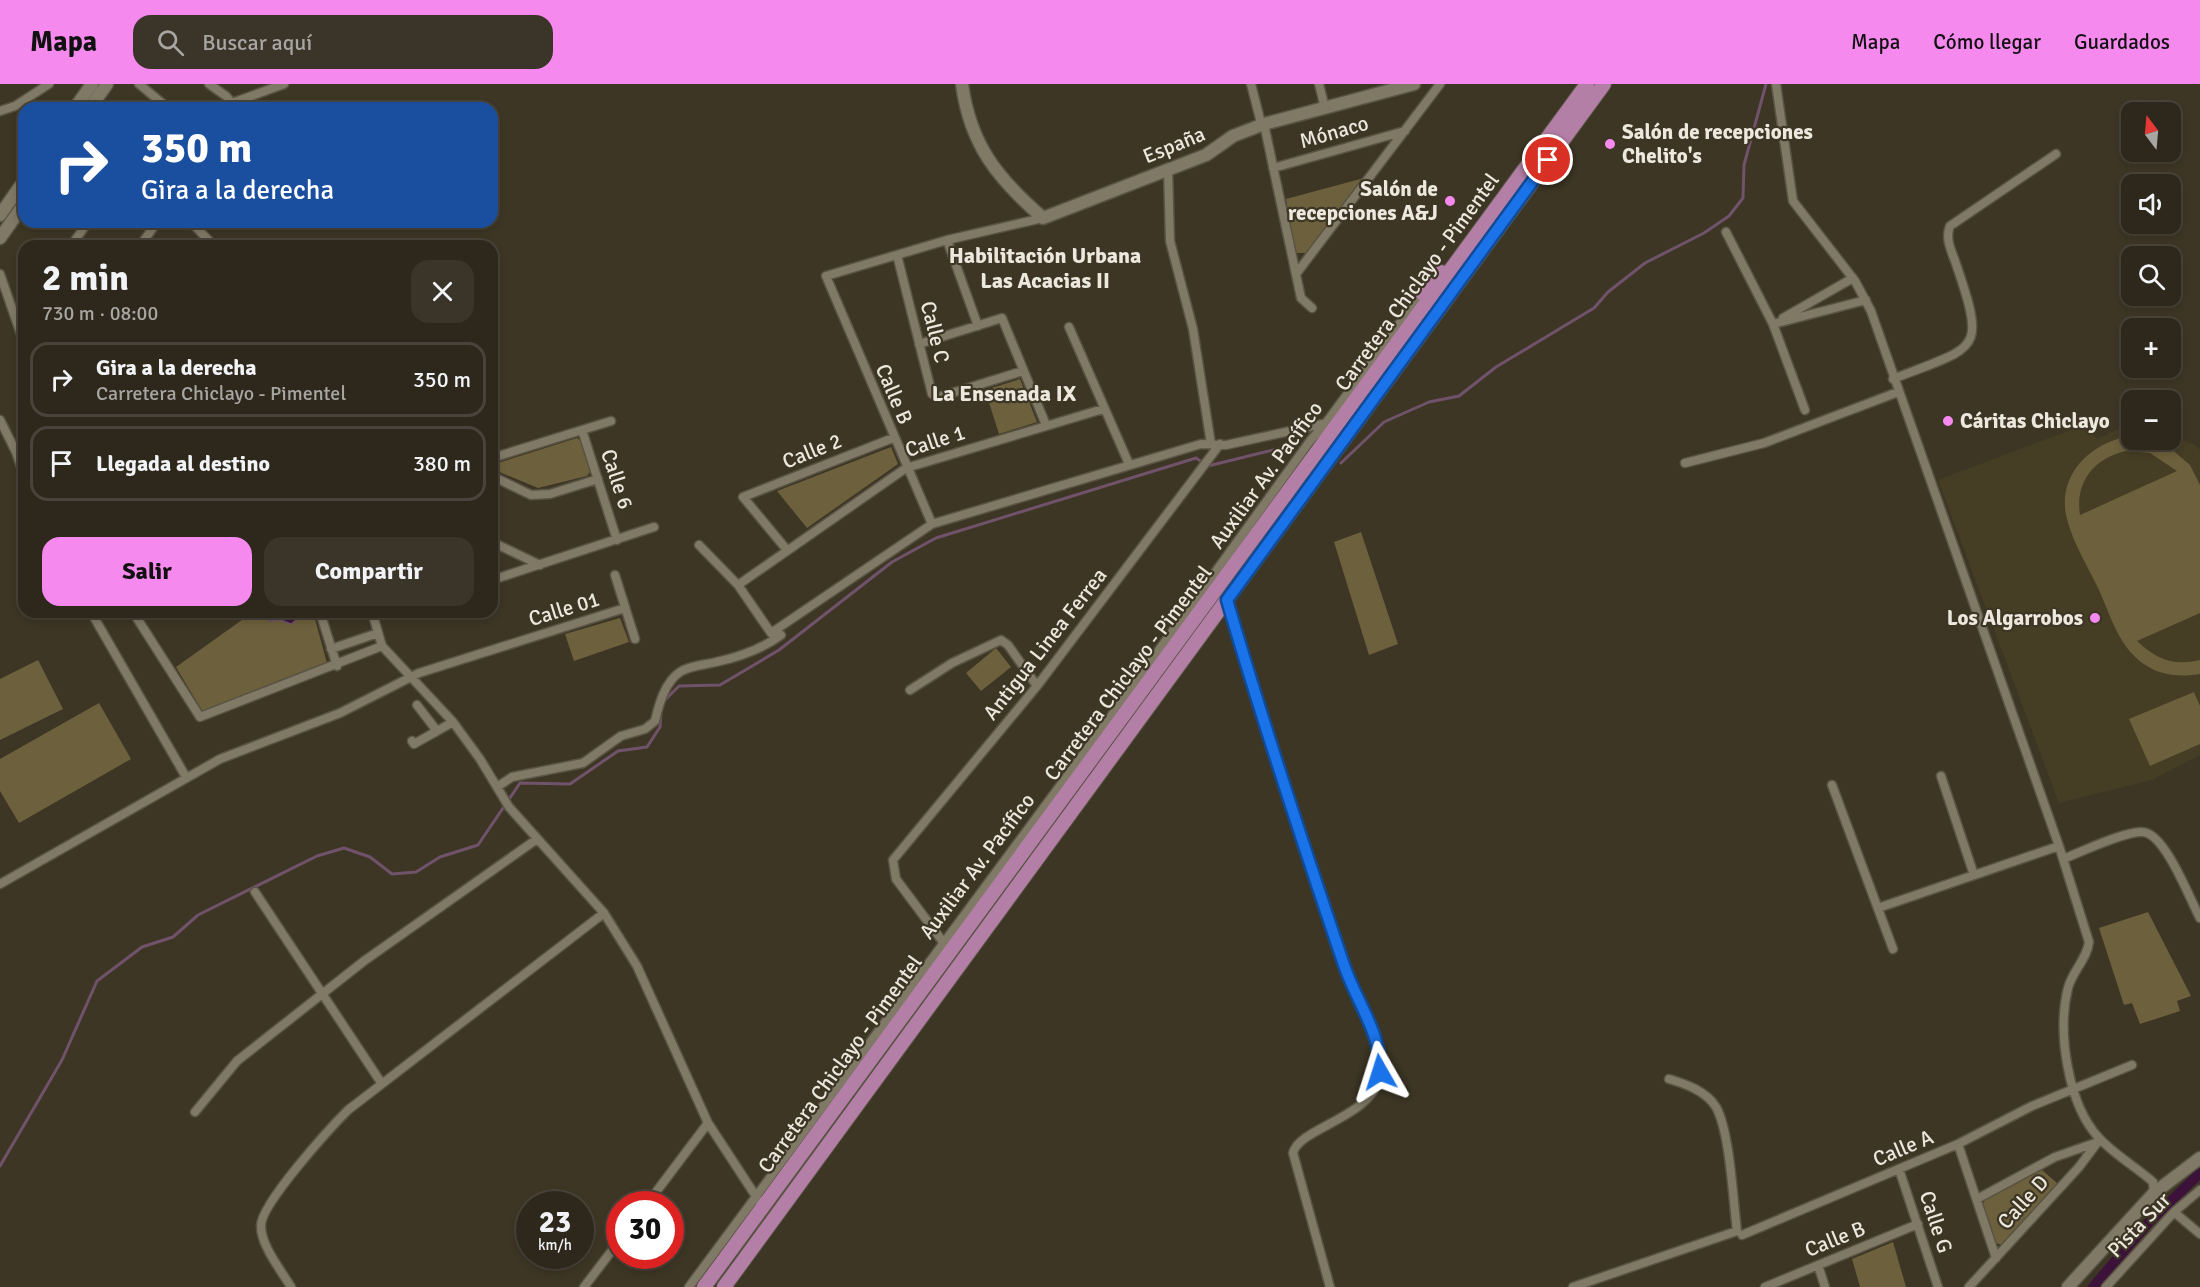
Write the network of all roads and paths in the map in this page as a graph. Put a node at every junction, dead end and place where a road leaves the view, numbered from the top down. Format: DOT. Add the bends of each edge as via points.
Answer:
graph roads {
  1 [pos="49,84"];
  2 [pos="92,84"];
  3 [pos="107,84"];
  4 [pos="140,84"];
  5 [pos="209,84"];
  6 [pos="284,84"];
  7 [pos="962,84"];
  8 [pos="1251,84"];
  9 [pos="1319,84"];
  10 [pos="1414,84"];
  11 [pos="1440,84"];
  12 [pos="1587,84"];
  13 [pos="1604,84"];
  14 [pos="1776,84"];
  15 [pos="1385,88"];
  16 [pos="21,102"];
  17 [pos="79,102"];
  18 [pos="94,102"];
  19 [pos="160,102"];
  20 [pos="230,102"];
  21 [pos="241,102"];
  22 [pos="18,104"];
  23 [pos="1326,108"];
  24 [pos="0,111"];
  25 [pos="1264,124"];
  26 [pos="1405,130"];
  27 [pos="2056,154"];
  28 [pos="1273,168"];
  29 [pos="1168,169"];
  30 [pos="18,190"];
  31 [pos="18,212"];
  32 [pos="0,215"];
  33 [pos="1043,218"];
  34 [pos="1484,227"];
  35 [pos="197,228"];
  36 [pos="1726,232"];
  37 [pos="0,238"];
  38 [pos="208,240"];
  39 [pos="947,240"];
  40 [pos="897,255"];
  41 [pos="0,274"];
  42 [pos="1296,274"];
  43 [pos="825,276"];
  44 [pos="1853,278"];
  45 [pos="1422,293"];
  46 [pos="1866,300"];
  47 [pos="1312,308"];
  48 [pos="1773,324"];
  49 [pos="18,325"];
  50 [pos="978,326"];
  51 [pos="1069,327"];
  52 [pos="919,345"];
  53 [pos="1023,371"];
  54 [pos="1893,379"];
  55 [pos="1898,392"];
  56 [pos="1103,409"];
  57 [pos="1805,410"];
  58 [pos="0,420"];
  59 [pos="1342,420"];
  60 [pos="610,421"];
  61 [pos="1326,423"];
  62 [pos="1046,425"];
  63 [pos="582,430"];
  64 [pos="893,438"];
  65 [pos="1216,444"];
  66 [pos="498,456"];
  67 [pos="18,458"];
  68 [pos="1685,462"];
  69 [pos="1129,464"];
  70 [pos="906,468"];
  71 [pos="498,479"];
  72 [pos="598,479"];
  73 [pos="932,524"];
  74 [pos="654,528"];
  75 [pos="617,540"];
  76 [pos="498,545"];
  77 [pos="699,545"];
  78 [pos="787,550"];
  79 [pos="540,566"];
  80 [pos="615,575"];
  81 [pos="498,578"];
  82 [pos="738,585"];
  83 [pos="1214,591"];
  84 [pos="1227,600"];
  85 [pos="625,608"];
  86 [pos="94,618"];
  87 [pos="136,618"];
  88 [pos="322,618"];
  89 [pos="373,618"];
  90 [pos="378,633"];
  91 [pos="781,635"];
  92 [pos="635,639"];
  93 [pos="382,646"];
  94 [pos="331,649"];
  95 [pos="337,666"];
  96 [pos="410,677"];
  97 [pos="1037,686"];
  98 [pos="910,690"];
  99 [pos="417,705"];
  100 [pos="453,722"];
  101 [pos="437,731"];
  102 [pos="412,741"];
  103 [pos="1941,776"];
  104 [pos="186,777"];
  105 [pos="1832,785"];
  106 [pos="499,791"];
  107 [pos="537,839"];
  108 [pos="2059,846"];
  109 [pos="2063,859"];
  110 [pos="1974,875"];
  111 [pos="0,884"];
  112 [pos="255,892"];
  113 [pos="1878,908"];
  114 [pos="604,914"];
  115 [pos="2200,918"];
  116 [pos="946,946"];
  117 [pos="1893,949"];
  118 [pos="322,994"];
  119 [pos="2132,1065"];
  120 [pos="1669,1080"];
  121 [pos="382,1084"];
  122 [pos="2075,1089"];
  123 [pos="195,1112"];
  124 [pos="708,1123"];
  125 [pos="2099,1140"];
  126 [pos="1958,1144"];
  127 [pos="2069,1151"];
  128 [pos="2200,1158"];
  129 [pos="2079,1167"];
  130 [pos="1899,1169"];
  131 [pos="2200,1190"];
  132 [pos="656,1191"];
  133 [pos="2154,1193"];
  134 [pos="1977,1199"];
  135 [pos="759,1202"];
  136 [pos="2174,1212"];
  137 [pos="1918,1224"];
  138 [pos="2200,1234"];
  139 [pos="1742,1235"];
  140 [pos="606,1258"];
  141 [pos="1996,1258"];
  142 [pos="1818,1265"];
  143 [pos="291,1287"];
  144 [pos="584,1287"];
  145 [pos="689,1287"];
  146 [pos="704,1287"];
  147 [pos="724,1287"];
  148 [pos="1330,1287"];
  149 [pos="1573,1287"];
  150 [pos="1765,1287"];
  151 [pos="1825,1287"];
  152 [pos="1938,1287"];
  153 [pos="1969,1287"];
  154 [pos="2068,1287"];
  155 [pos="2106,1287"];
  1 -- 16 [label="street"];
  2 -- 17 [label="street"];
  3 -- 18 [label="street"];
  4 -- 19 [label="street"];
  5 -- 20 [label="street"];
  6 -- 21 [label="street"];
  7 -- 33 [label="street" via="967,118 987,159 1013,191"];
  8 -- 25 [label="street"];
  9 -- 23 [label="street"];
  10 -- 15 [label="street, España"];
  11 -- 26 [label="street"];
  12 -- 34 [label="main road, Carretera Chiclayo - Pimentel"];
  13 -- 84 [label="main road, Carretera Chiclayo - Pimentel"];
  14 -- 44 [label="street" via="1793,201"];
  15 -- 23 [label="street, España"];
  22 -- 24 [label="street"];
  23 -- 25 [label="street, España"];
  25 -- 28 [label="street"];
  25 -- 29 [label="street, España" via="1233,136 1206,155"];
  26 -- 28 [label="street, Mónaco"];
  26 -- 42 [label="street"];
  27 -- 54 [label="street" via="1950,226 1948,241 1973,313 1974,331 1969,345"];
  28 -- 42 [label="street"];
  29 -- 33 [label="street, España"];
  29 -- 65 [label="street" via="1170,241"];
  30 -- 32 [label="street"];
  31 -- 37 [label="street"];
  33 -- 39 [label="street, España"];
  34 -- 45 [label="main road"];
  34 -- 59 [label="main road, Carretera Chiclayo - Pimentel"];
  35 -- 38 [label="street"];
  36 -- 48 [label="street"];
  39 -- 40 [label="street, España"];
  39 -- 50 [label="street"];
  40 -- 43 [label="street, España"];
  40 -- 52 [label="street, Calle C"];
  41 -- 49 [label="street"];
  42 -- 47 [label="street" via="1300,298"];
  43 -- 64 [label="street, Calle B"];
  44 -- 46 [label="street"];
  44 -- 48 [label="street"];
  45 -- 61 [label="street, Auxiliar Av. Pacífico"];
  46 -- 48 [label="street"];
  46 -- 54 [label="street"];
  48 -- 57 [label="street"];
  50 -- 52 [label="street"];
  50 -- 53 [label="street" via="1002,318"];
  51 -- 56 [label="street"];
  52 -- 53 [label="street, Calle C" via="935,397"];
  53 -- 62 [label="street"];
  54 -- 55 [label="street"];
  55 -- 68 [label="street" via="1764,443"];
  55 -- 108 [label="street"];
  56 -- 62 [label="street, Calle 1"];
  56 -- 69 [label="street"];
  58 -- 67 [label="street"];
  59 -- 61 [label="street"];
  59 -- 83 [label="main road, Carretera Chiclayo - Pimentel"];
  60 -- 63 [label="street"];
  61 -- 65 [label="street"];
  61 -- 116 [label="street, Auxiliar Av. Pacífico"];
  62 -- 70 [label="street, Calle 1"];
  63 -- 66 [label="street"];
  63 -- 72 [label="street, Calle 6"];
  64 -- 70 [label="street, Calle B"];
  64 -- 78 [label="street, Calle 2" via="743,497"];
  65 -- 69 [label="street"];
  65 -- 97 [label="street, Antigua Linea Ferrea"];
  69 -- 73 [label="street"];
  70 -- 73 [label="street, Calle B"];
  70 -- 78 [label="street, Calle 1"];
  71 -- 72 [label="street" via="531,495 550,494"];
  72 -- 75 [label="street, Calle 6"];
  73 -- 82 [label="street" via="771,633"];
  74 -- 75 [label="street"];
  75 -- 79 [label="street"];
  76 -- 79 [label="street"];
  77 -- 82 [label="street"];
  78 -- 82 [label="street, Calle 1"];
  79 -- 81 [label="street"];
  80 -- 85 [label="street"];
  83 -- 84 [label="main road" via="1217,598"];
  83 -- 116 [label="main road, Carretera Chiclayo - Pimentel"];
  84 -- 147 [label="main road, Carretera Chiclayo - Pimentel"];
  84 -- 148 [label="street" via="1288,800 1346,970 1380,1054 1380,1077 1372,1092 1344,1117 1300,1140 1293,1153"];
  85 -- 92 [label="street"];
  85 -- 96 [label="street, Calle 01"];
  86 -- 104 [label="street"];
  87 -- 95 [label="street" via="200,717"];
  88 -- 94 [label="street"];
  89 -- 90 [label="street"];
  90 -- 93 [label="street"];
  90 -- 94 [label="street"];
  91 -- 106 [label="street" via="752,651 679,672 659,703 655,721 636,733 621,736 583,763 519,775 503,781"];
  93 -- 95 [label="street"];
  93 -- 96 [label="street"];
  94 -- 95 [label="street"];
  96 -- 100 [label="street"];
  96 -- 104 [label="street, Calle 01" via="340,713 228,756"];
  97 -- 98 [label="street" via="1008,645 996,640"];
  97 -- 116 [label="street, Antigua Linea Ferrea" via="893,860 896,879"];
  99 -- 101 [label="street"];
  100 -- 101 [label="street"];
  100 -- 106 [label="street"];
  101 -- 102 [label="street" via="414,744"];
  103 -- 110 [label="street"];
  104 -- 111 [label="street, Calle 01"];
  105 -- 113 [label="street"];
  106 -- 107 [label="street"];
  107 -- 114 [label="street"];
  107 -- 118 [label="street"];
  108 -- 109 [label="street"];
  108 -- 110 [label="street"];
  109 -- 115 [label="street" via="2130,834 2151,834 2168,854"];
  109 -- 122 [label="street" via="2089,942 2071,981 2066,1003 2065,1055"];
  110 -- 113 [label="street"];
  112 -- 118 [label="street"];
  113 -- 117 [label="street"];
  114 -- 121 [label="street"];
  114 -- 124 [label="street" via="637,966"];
  116 -- 135 [label="main road, Carretera Chiclayo - Pimentel"];
  118 -- 121 [label="street"];
  118 -- 123 [label="street" via="237,1061"];
  119 -- 122 [label="street, Calle A"];
  120 -- 149 [label="street" via="1693,1086 1715,1106 1723,1125 1737,1231"];
  121 -- 143 [label="street" via="348,1110 317,1142 261,1216 262,1234"];
  122 -- 125 [label="street"];
  122 -- 126 [label="street, Calle A"];
  124 -- 132 [label="street"];
  124 -- 135 [label="street"];
  125 -- 127 [label="street"];
  125 -- 129 [label="street, Calle D"];
  125 -- 133 [label="street" via="2153,1182"];
  126 -- 130 [label="street, Calle A"];
  126 -- 134 [label="street"];
  127 -- 129 [label="street"];
  127 -- 134 [label="street"];
  128 -- 133 [label="street"];
  129 -- 141 [label="street, Calle D"];
  130 -- 137 [label="street, Calle G"];
  130 -- 139 [label="street, Calle A"];
  131 -- 136 [label="street, Pista Sur"];
  133 -- 154 [label="street"];
  134 -- 141 [label="street"];
  135 -- 145 [label="street"];
  135 -- 146 [label="main road, Carretera Chiclayo - Pimentel"];
  136 -- 138 [label="street"];
  136 -- 155 [label="street, Pista Sur"];
  137 -- 142 [label="street, Calle B"];
  137 -- 152 [label="street, Calle G"];
  140 -- 144 [label="street"];
  141 -- 153 [label="street, Calle D"];
  142 -- 150 [label="street, Calle B"];
  142 -- 151 [label="street"];
}
